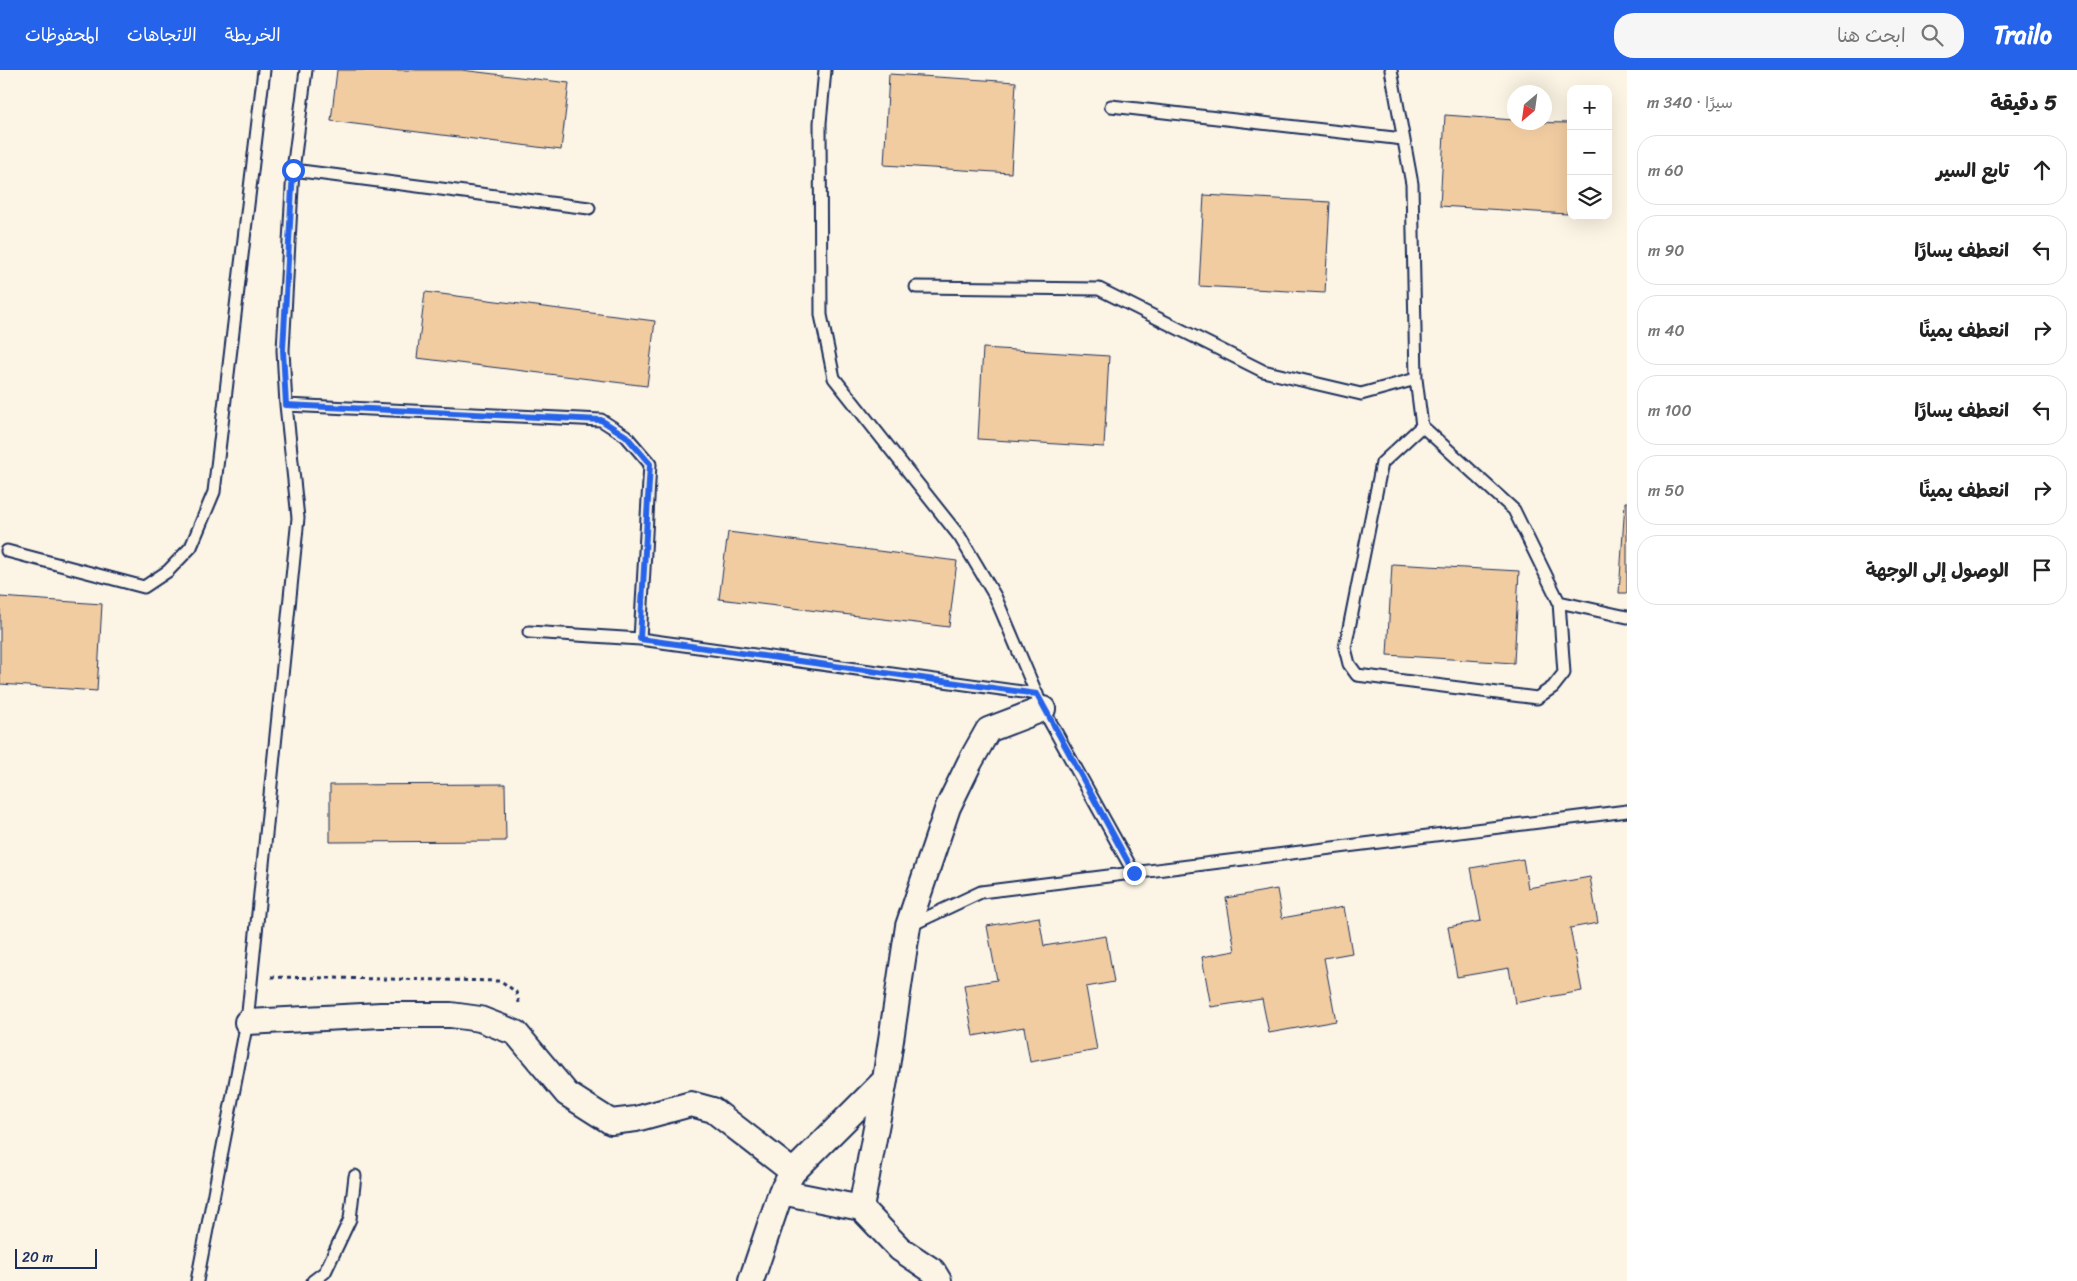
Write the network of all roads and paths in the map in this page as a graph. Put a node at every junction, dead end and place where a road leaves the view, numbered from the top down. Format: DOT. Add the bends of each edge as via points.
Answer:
graph roads {
  1 [pos="264,70"];
  2 [pos="306,70"];
  3 [pos="825,70"];
  4 [pos="1391,70"];
  5 [pos="1111,106"];
  6 [pos="1404,139"];
  7 [pos="293,170"];
  8 [pos="589,208"];
  9 [pos="916,287"];
  10 [pos="1416,379"];
  11 [pos="286,405"];
  12 [pos="1422,426"];
  13 [pos="7,551"];
  14 [pos="1559,602"];
  15 [pos="1627,617"];
  16 [pos="529,632"];
  17 [pos="640,639"];
  18 [pos="1040,701"];
  19 [pos="1627,810"];
  20 [pos="1134,873"];
  21 [pos="908,926"];
  22 [pos="250,976"];
  23 [pos="247,1022"];
  24 [pos="516,1033"];
  25 [pos="885,1080"];
  26 [pos="793,1172"];
  27 [pos="355,1176"];
  28 [pos="781,1192"];
  29 [pos="861,1208"];
  30 [pos="197,1281"];
  31 [pos="313,1281"];
  32 [pos="752,1281"];
  33 [pos="939,1281"];
  1 -- 13 [label="lane" via="214,492 191,547 168,571 144,588"];
  2 -- 7 [label="lane"];
  3 -- 18 [label="lane" via="820,123 821,315 834,378 960,537 995,596"];
  4 -- 6 [label="lane"];
  5 -- 6 [label="lane"];
  6 -- 10 [label="lane" via="1412,184"];
  7 -- 8 [label="lane"];
  7 -- 11 [label="lane" via="283,350"];
  9 -- 10 [label="lane" via="1099,289 1263,371 1361,394"];
  10 -- 12 [label="lane"];
  11 -- 17 [label="lane" via="601,420 626,436 650,464"];
  11 -- 22 [label="lane" via="298,518"];
  12 -- 14 [label="lane" via="1514,510"];
  12 -- 14 [label="lane" via="1382,463 1345,648 1356,675 1537,698 1554,687 1564,672"];
  14 -- 15 [label="lane"];
  16 -- 17 [label="lane"];
  17 -- 18 [label="lane"];
  18 -- 20 [label="lane"];
  18 -- 21 [label="street" via="988,730 948,807"];
  19 -- 20 [label="lane"];
  20 -- 21 [label="lane" via="981,892"];
  21 -- 25 [label="street"];
  22 -- 23 [label="lane"];
  22 -- 24 [label="path" via="501,981 516,992 521,1009"];
  23 -- 24 [label="street" via="451,1015 480,1019"];
  23 -- 30 [label="lane"];
  24 -- 26 [label="street" via="567,1094 612,1122 691,1104 713,1110"];
  25 -- 26 [label="street"];
  25 -- 29 [label="street"];
  26 -- 28 [label="street"];
  27 -- 31 [label="lane" via="350,1220 325,1272"];
  28 -- 29 [label="street"];
  28 -- 32 [label="street"];
  29 -- 33 [label="street" via="900,1250 934,1271"];
}
